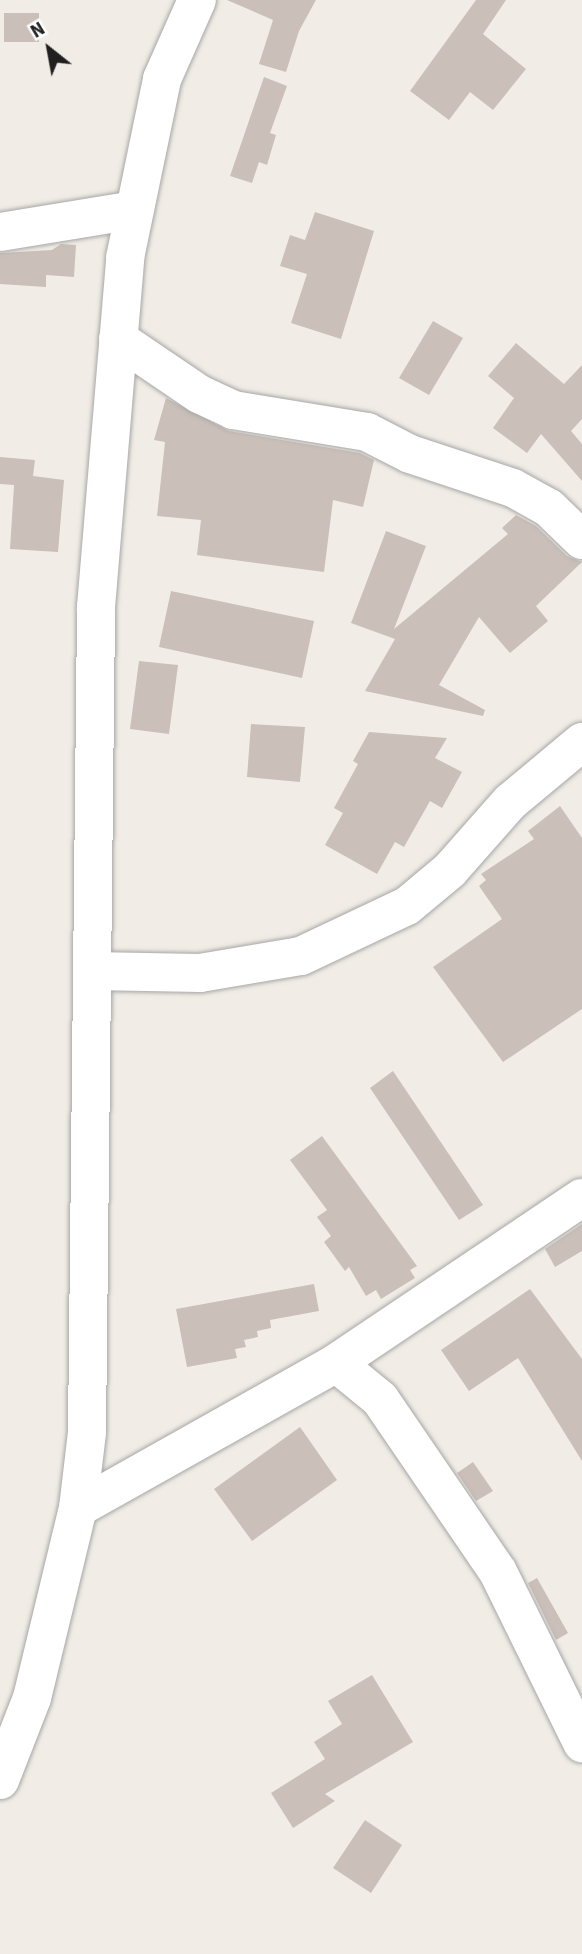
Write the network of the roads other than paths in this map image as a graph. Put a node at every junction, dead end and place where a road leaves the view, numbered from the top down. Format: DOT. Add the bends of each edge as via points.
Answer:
graph roads {
  1 [pos="197,0"];
  2 [pos="134,210"];
  3 [pos="0,232"];
  4 [pos="118,339"];
  5 [pos="582,540"];
  6 [pos="582,742"];
  7 [pos="92,971"];
  8 [pos="582,1198"];
  9 [pos="336,1363"];
  10 [pos="78,1508"];
  11 [pos="582,1743"];
  12 [pos="0,1780"];
  1 -- 2 [label="street" via="162,79"];
  2 -- 3 [label="street"];
  2 -- 4 [label="street"];
  4 -- 5 [label="street" via="199,394 233,410 367,432 410,454 513,488 549,508"];
  4 -- 7 [label="street" via="96,607"];
  6 -- 7 [label="street" via="510,802 450,870 407,906 301,957 200,973"];
  7 -- 10 [label="street" via="87,1432"];
  8 -- 9 [label="street"];
  9 -- 10 [label="street"];
  9 -- 11 [label="street" via="380,1399 498,1572"];
  10 -- 12 [label="street" via="32,1698"];
}
